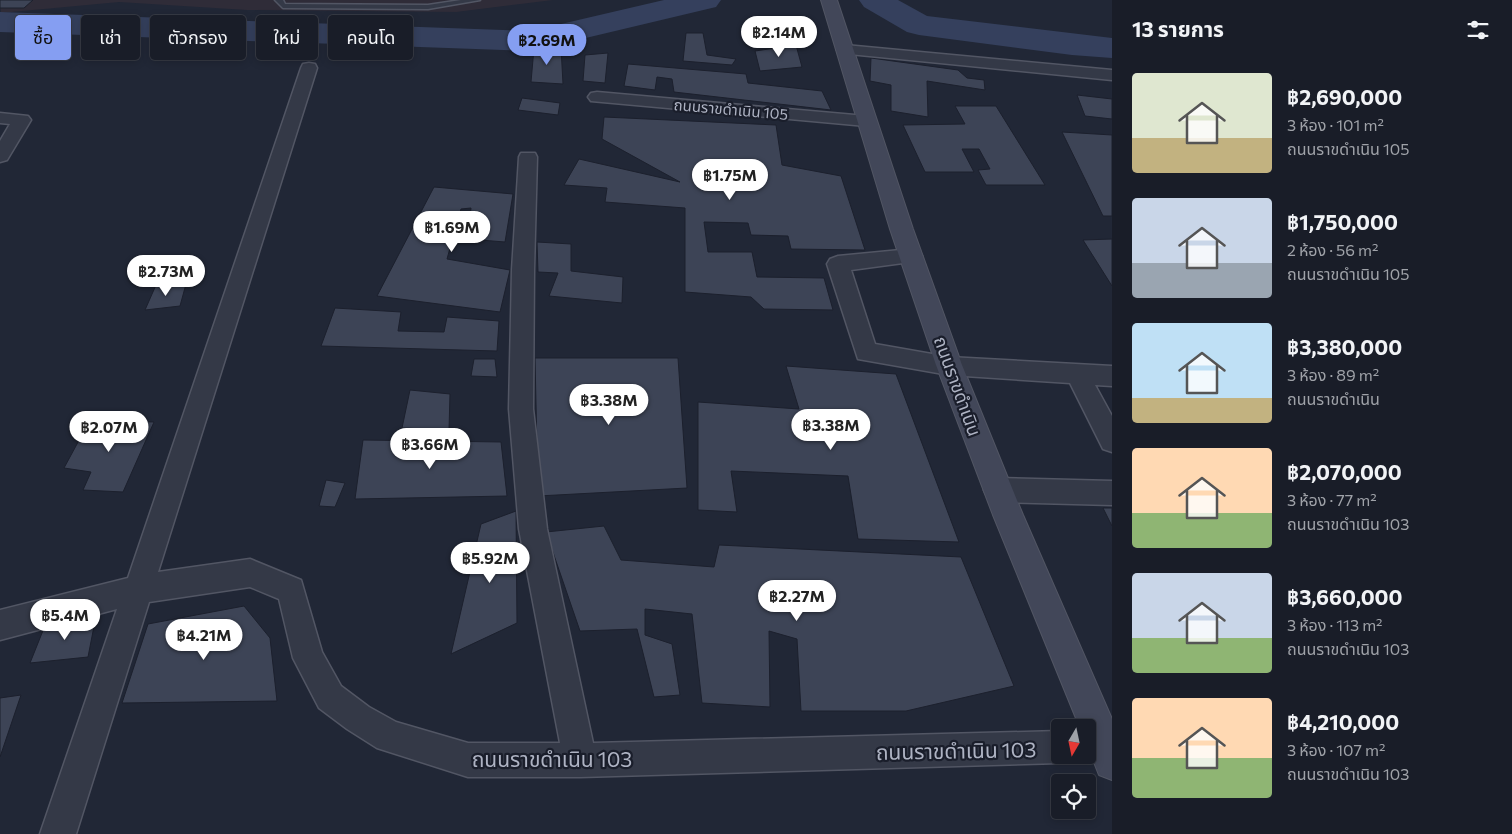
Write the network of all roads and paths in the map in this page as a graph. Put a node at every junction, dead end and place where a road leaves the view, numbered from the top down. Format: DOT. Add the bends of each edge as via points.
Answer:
graph roads {
  1 [pos="279,0"];
  2 [pos="476,0"];
  3 [pos="830,1"];
  4 [pos="845,50"];
  5 [pos="309,68"];
  6 [pos="1112,75"];
  7 [pos="597,97"];
  8 [pos="0,118"];
  9 [pos="866,121"];
  10 [pos="0,156"];
  11 [pos="528,157"];
  12 [pos="911,256"];
  13 [pos="949,366"];
  14 [pos="1078,375"];
  15 [pos="1112,376"];
  16 [pos="1112,441"];
  17 [pos="997,490"];
  18 [pos="1112,493"];
  19 [pos="139,589"];
  20 [pos="0,625"];
  21 [pos="1101,709"];
  22 [pos="1051,747"];
  23 [pos="1102,752"];
  24 [pos="580,760"];
  25 [pos="58,834"];
  1 -- 2 [label="lane" via="283,6 428,8"];
  3 -- 4 [label="main road, ถนนราขดำเนิน"];
  4 -- 6 [label="street"];
  4 -- 9 [label="main road, ถนนราขดำเนิน"];
  5 -- 19 [label="street"];
  7 -- 9 [label="street, ถนนราขดำเนิน 105"];
  8 -- 10 [label="street" via="22,120"];
  9 -- 12 [label="main road, ถนนราขดำเนิน"];
  11 -- 24 [label="street" via="521,409 533,529"];
  12 -- 13 [label="main road, ถนนราขดำเนิน"];
  12 -- 13 [label="street" via="838,264 866,352"];
  13 -- 14 [label="street"];
  13 -- 17 [label="main road, ถนนราขดำเนิน"];
  14 -- 15 [label="street"];
  14 -- 16 [label="street"];
  17 -- 18 [label="street"];
  17 -- 21 [label="main road, ถนนราขดำเนิน"];
  19 -- 20 [label="street"];
  19 -- 24 [label="street, ถนนราขดำเนิน 103" via="250,573 291,590 308,658 330,697 389,736 468,760"];
  19 -- 25 [label="street"];
  21 -- 23 [label="main road, ถนนราขดำเนิน"];
  22 -- 24 [label="street, ถนนราขดำเนิน 103"];
}
